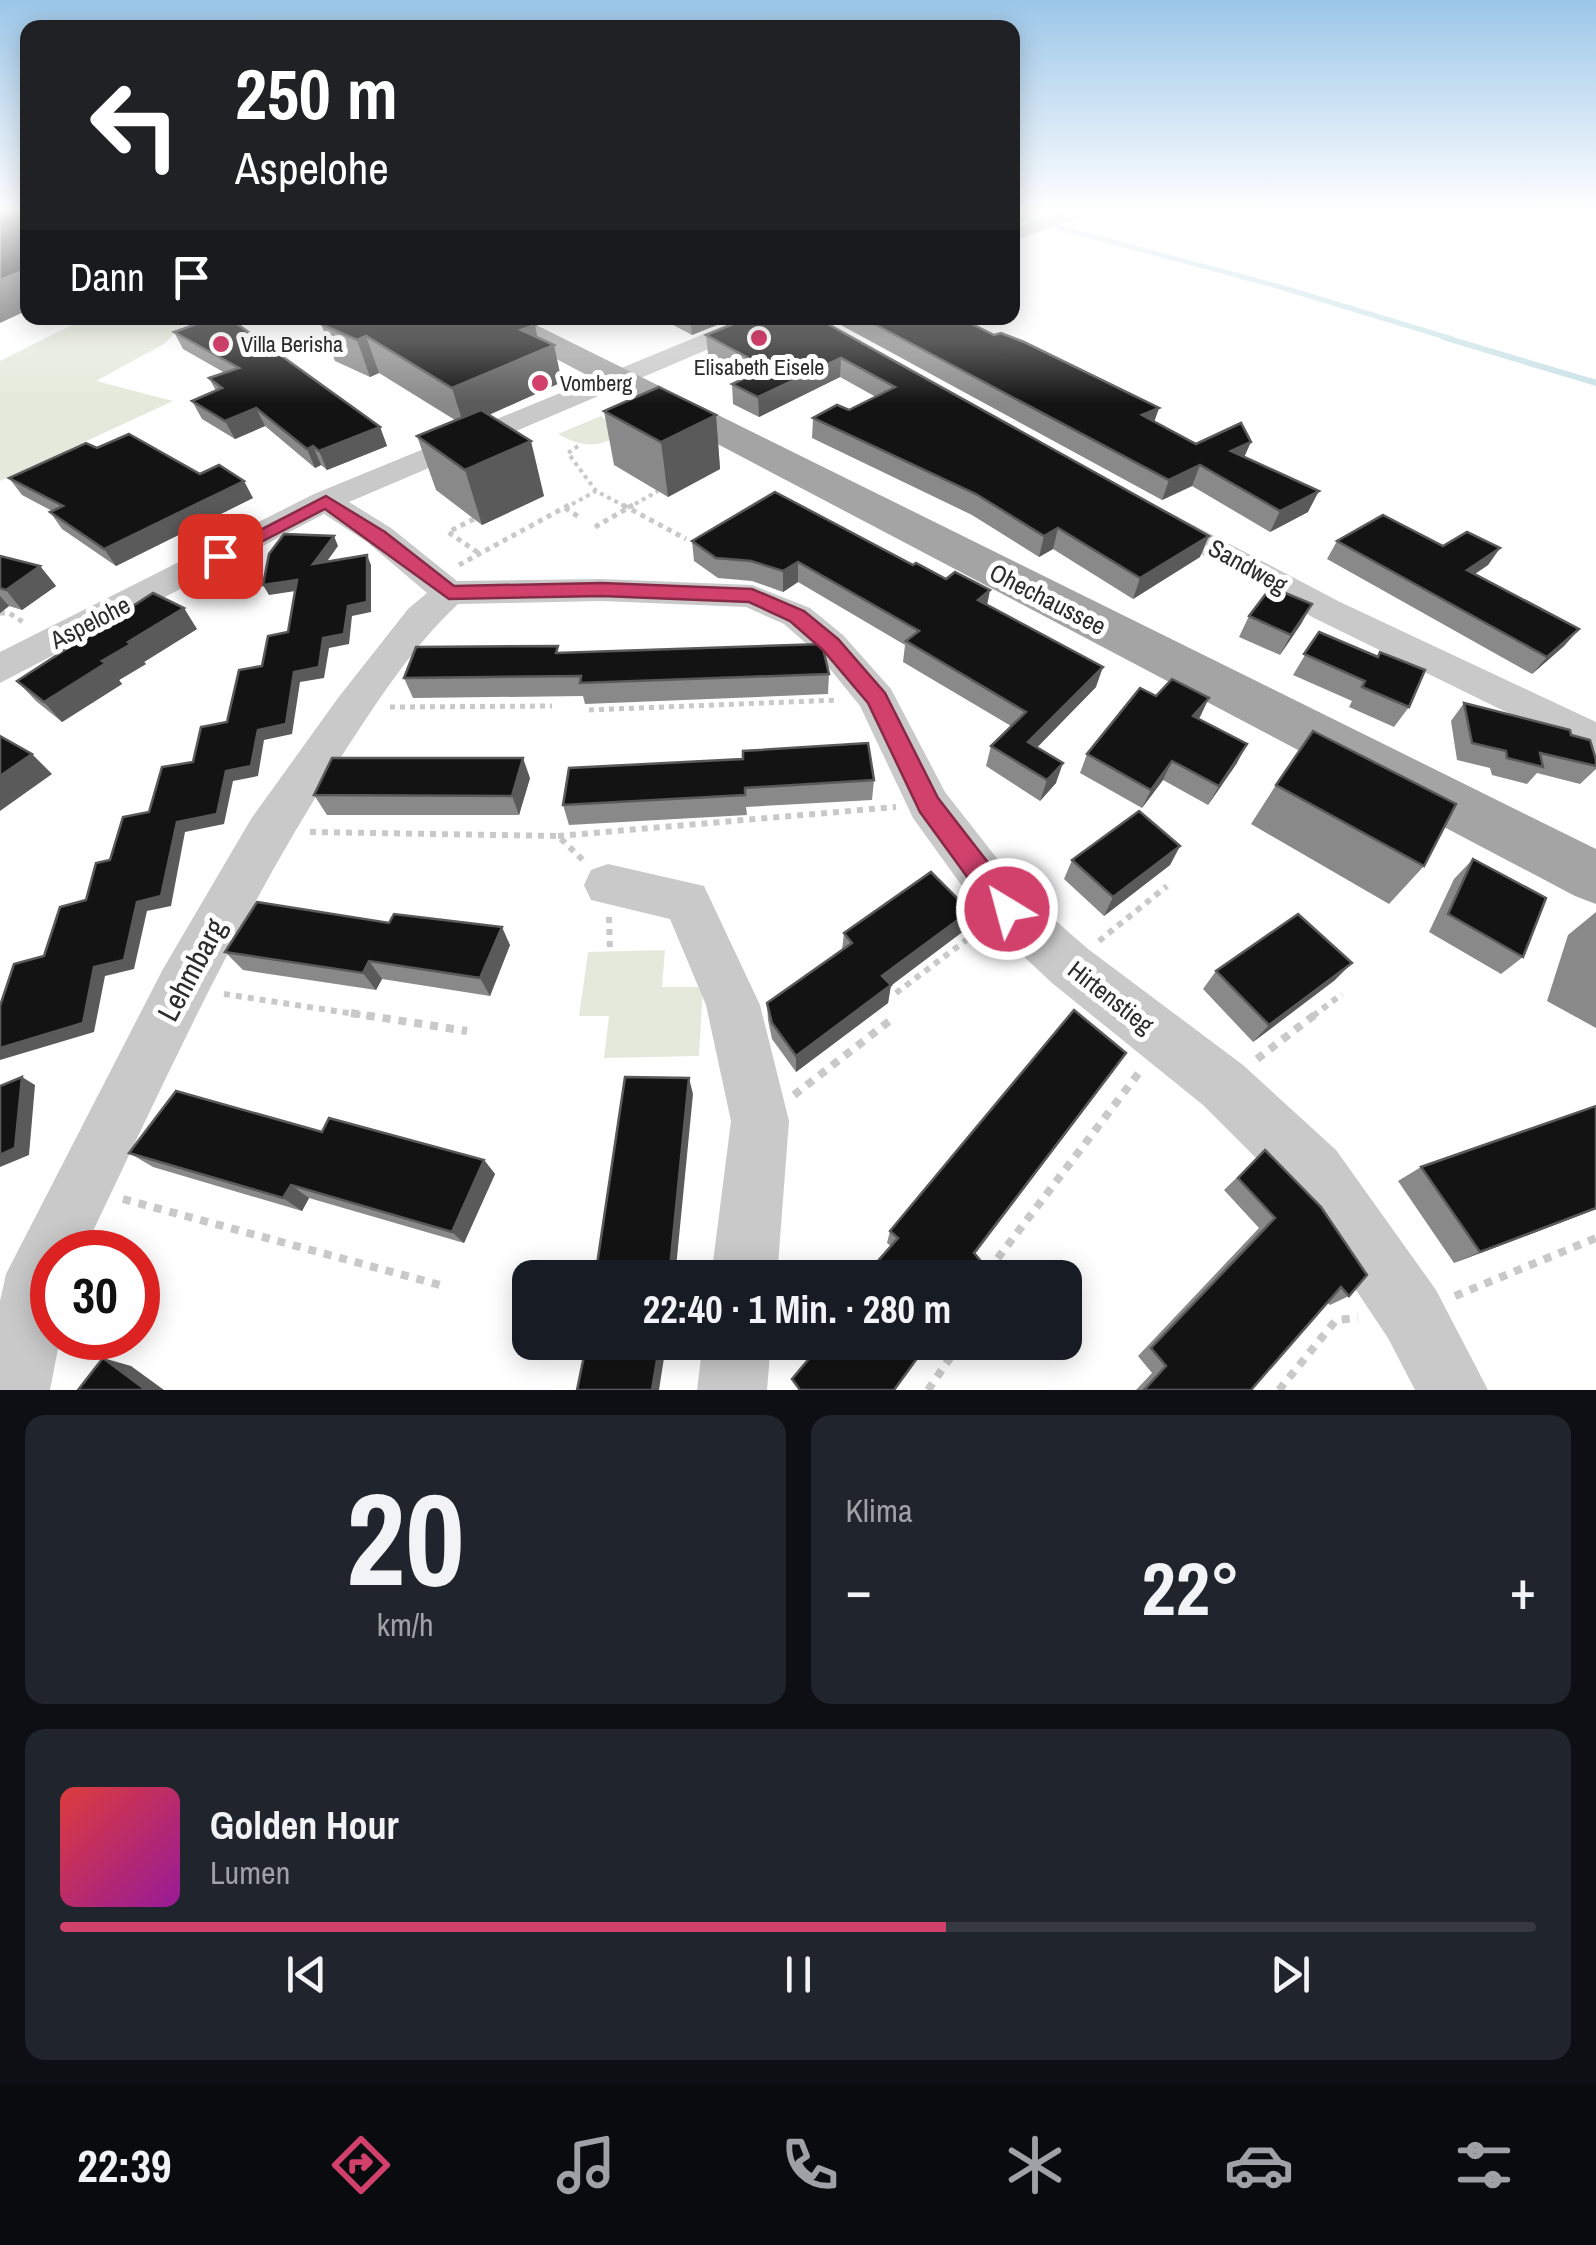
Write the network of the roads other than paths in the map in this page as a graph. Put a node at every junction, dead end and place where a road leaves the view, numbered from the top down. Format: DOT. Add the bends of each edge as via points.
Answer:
graph roads {
  1 [pos="514,325"];
  2 [pos="745,325"];
  3 [pos="616,377"];
  4 [pos="326,501"];
  5 [pos="1134,502"];
  6 [pos="440,586"];
  7 [pos="0,669"];
  8 [pos="1596,740"];
  9 [pos="1596,878"];
  10 [pos="608,885"];
  11 [pos="746,1260"];
  12 [pos="16,1323"];
  13 [pos="735,1360"];
  14 [pos="15,1390"];
  15 [pos="732,1390"];
  16 [pos="1453,1390"];
  1 -- 3 [label="main road, Ohechaussee"];
  2 -- 3 [label="street, Aspelohe"];
  3 -- 4 [label="street, Aspelohe"];
  3 -- 9 [label="main road, Ohechaussee"];
  4 -- 6 [label="street"];
  4 -- 7 [label="street, Aspelohe"];
  5 -- 8 [label="street, Sandweg" via="1326,610"];
  6 -- 12 [label="street, Lehmbarg" via="267,832 182,987"];
  6 -- 16 [label="street, Hirtenstieg" via="752,596 797,616 877,699 929,804 1007,909 1223,1085 1314,1172 1412,1314"];
  10 -- 11 [label="street" via="687,901 733,1005 760,1121"];
  12 -- 14 [label="street, Lehmbarg"];
  13 -- 15 [label="street"];
}
